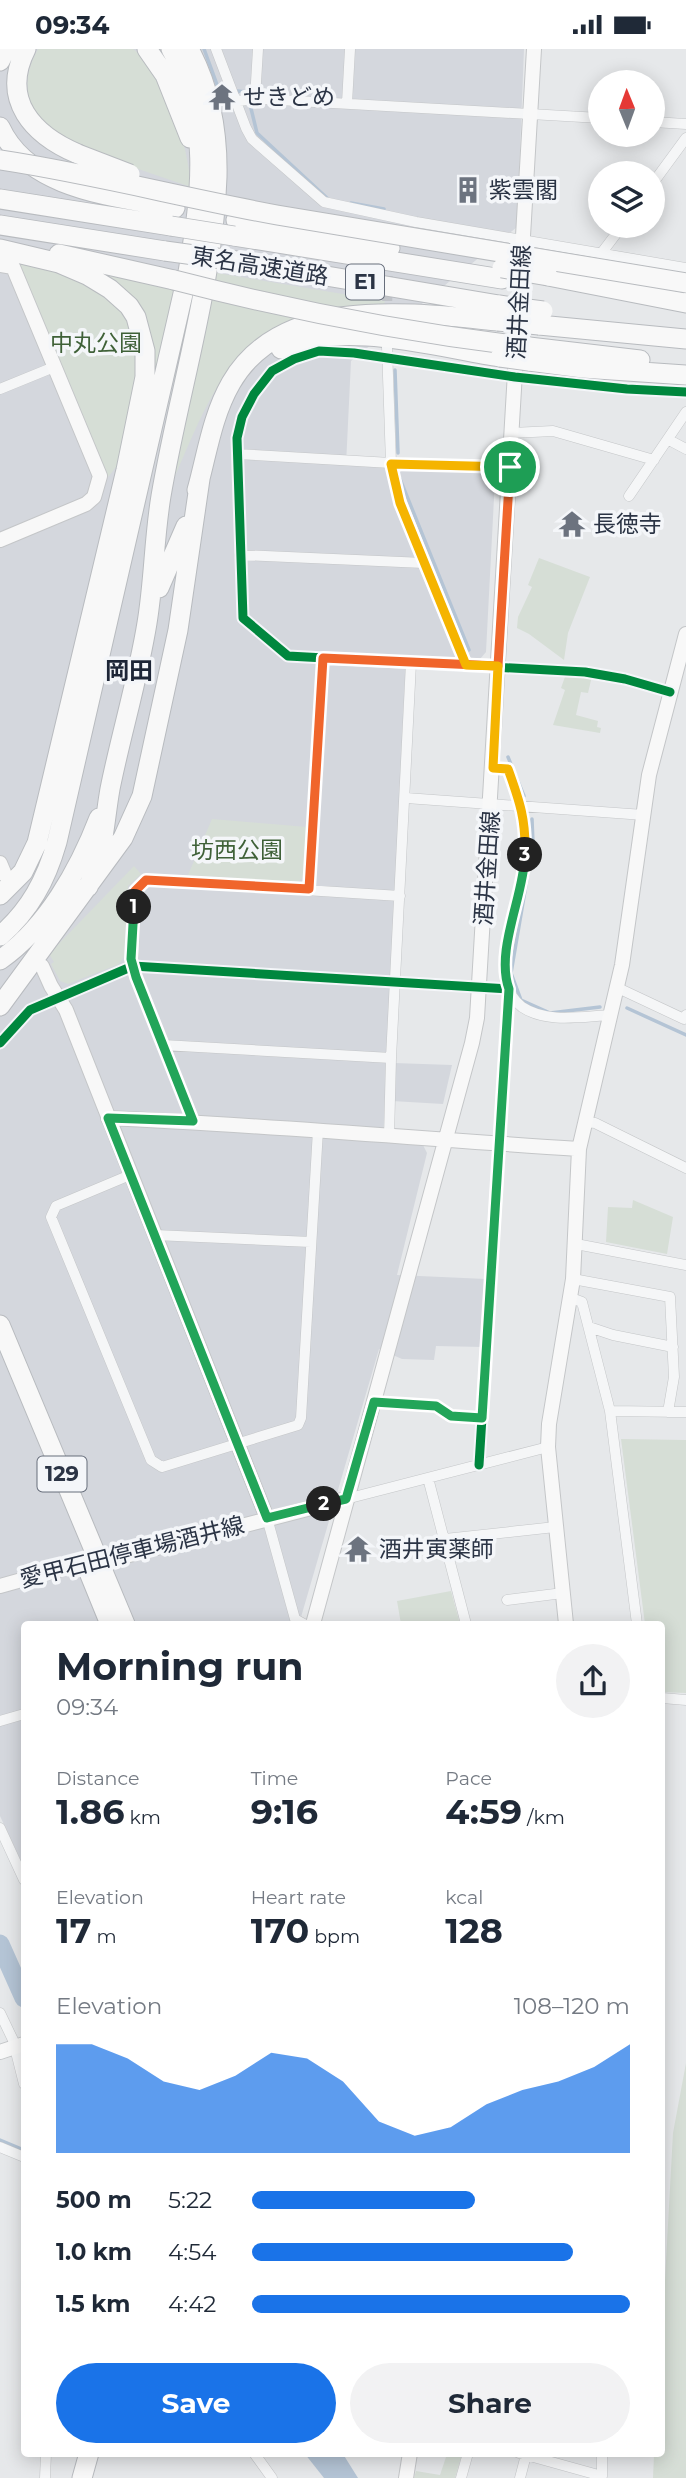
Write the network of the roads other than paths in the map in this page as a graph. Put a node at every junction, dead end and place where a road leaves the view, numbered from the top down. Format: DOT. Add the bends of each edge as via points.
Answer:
graph roads {
  1 [pos="6,49"];
  2 [pos="26,49"];
  3 [pos="147,49"];
  4 [pos="171,49"];
  5 [pos="189,49"];
  6 [pos="216,49"];
  7 [pos="258,49"];
  8 [pos="350,49"];
  9 [pos="534,49"];
  10 [pos="0,61"];
  11 [pos="247,100"];
  12 [pos="347,103"];
  13 [pos="530,114"];
  14 [pos="588,117"];
  15 [pos="665,123"];
  16 [pos="686,124"];
  17 [pos="0,127"];
  18 [pos="686,138"];
  19 [pos="0,160"];
  20 [pos="665,167"];
  21 [pos="200,187"];
  22 [pos="0,199"];
  23 [pos="389,216"];
  24 [pos="173,217"];
  25 [pos="239,221"];
  26 [pos="0,225"];
  27 [pos="389,229"];
  28 [pos="613,238"];
  29 [pos="523,241"];
  30 [pos="0,247"];
  31 [pos="600,255"];
  32 [pos="0,265"];
  33 [pos="686,268"];
  34 [pos="548,281"];
  35 [pos="686,283"];
  36 [pos="686,303"];
  37 [pos="686,308"];
  38 [pos="498,313"];
  39 [pos="686,337"];
  40 [pos="387,353"];
  41 [pos="529,354"];
  42 [pos="686,365"];
  43 [pos="54,367"];
  44 [pos="686,375"];
  45 [pos="515,377"];
  46 [pos="0,389"];
  47 [pos="686,392"];
  48 [pos="686,412"];
  49 [pos="512,433"];
  50 [pos="668,440"];
  51 [pos="209,444"];
  52 [pos="686,449"];
  53 [pos="237,454"];
  54 [pos="654,460"];
  55 [pos="391,464"];
  56 [pos="510,467"];
  57 [pos="126,470"];
  58 [pos="200,479"];
  59 [pos="629,496"];
  60 [pos="1,536"];
  61 [pos="124,550"];
  62 [pos="240,555"];
  63 [pos="424,563"];
  64 [pos="89,620"];
  65 [pos="147,626"];
  66 [pos="686,634"];
  67 [pos="323,658"];
  68 [pos="411,663"];
  69 [pos="466,665"];
  70 [pos="498,666"];
  71 [pos="670,692"];
  72 [pos="493,768"];
  73 [pos="110,791"];
  74 [pos="406,797"];
  75 [pos="491,803"];
  76 [pos="522,806"];
  77 [pos="644,815"];
  78 [pos="88,887"];
  79 [pos="309,889"];
  80 [pos="0,895"];
  81 [pos="400,896"];
  82 [pos="0,936"];
  83 [pos="0,960"];
  84 [pos="42,966"];
  85 [pos="133,966"];
  86 [pos="396,984"];
  87 [pos="480,987"];
  88 [pos="509,989"];
  89 [pos="58,997"];
  90 [pos="615,1003"];
  91 [pos="0,1006"];
  92 [pos="686,1015"];
  93 [pos="0,1043"];
  94 [pos="163,1045"];
  95 [pos="391,1058"];
  96 [pos="108,1118"];
  97 [pos="193,1121"];
  98 [pos="586,1122"];
  99 [pos="318,1130"];
  100 [pos="389,1137"];
  101 [pos="445,1140"];
  102 [pos="500,1146"];
  103 [pos="579,1149"];
  104 [pos="686,1168"];
  105 [pos="130,1175"];
  106 [pos="155,1235"];
  107 [pos="311,1243"];
  108 [pos="576,1244"];
  109 [pos="686,1265"];
  110 [pos="573,1279"];
  111 [pos="571,1298"];
  112 [pos="0,1325"];
  113 [pos="589,1327"];
  114 [pos="673,1347"];
  115 [pos="0,1359"];
  116 [pos="374,1402"];
  117 [pos="610,1411"];
  118 [pos="668,1412"];
  119 [pos="686,1412"];
  120 [pos="482,1418"];
  121 [pos="237,1445"];
  122 [pos="548,1447"];
  123 [pos="479,1465"];
  124 [pos="428,1478"];
  125 [pos="346,1499"];
  126 [pos="267,1518"];
  127 [pos="555,1527"];
  128 [pos="445,1539"];
  129 [pos="92,1562"];
  130 [pos="0,1586"];
  131 [pos="563,1593"];
  132 [pos="513,1596"];
  133 [pos="109,1621"];
  134 [pos="123,1621"];
  135 [pos="299,1621"];
  136 [pos="314,1621"];
  137 [pos="465,1621"];
  138 [pos="566,1621"];
  139 [pos="637,1621"];
  140 [pos="665,1698"];
  141 [pos="686,1700"];
  142 [pos="21,1715"];
  143 [pos="0,1721"];
  144 [pos="0,1828"];
  145 [pos="21,1874"];
  146 [pos="0,2013"];
  147 [pos="20,2045"];
  148 [pos="0,2052"];
  149 [pos="0,2147"];
  150 [pos="21,2156"];
  151 [pos="46,2457"];
  152 [pos="76,2457"];
  153 [pos="88,2457"];
  154 [pos="257,2457"];
  155 [pos="409,2457"];
  156 [pos="467,2457"];
  157 [pos="522,2457"];
  158 [pos="530,2457"];
  159 [pos="602,2457"];
  160 [pos="577,2474"];
  161 [pos="45,2478"];
  162 [pos="70,2478"];
  163 [pos="82,2478"];
  164 [pos="272,2478"];
  165 [pos="406,2478"];
  166 [pos="461,2478"];
  167 [pos="520,2478"];
  1 -- 10 [label="highway"];
  2 -- 25 [label="highway, bridge" via="16,77 19,106 40,134 60,147 168,187"];
  3 -- 21 [label="highway" via="183,115"];
  4 -- 21 [label="highway" via="196,115"];
  5 -- 65 [label="highway" via="213,117 216,191 197,324 161,499"];
  6 -- 11 [label="street"];
  7 -- 11 [label="street"];
  8 -- 12 [label="street"];
  9 -- 13 [label="street, 酒井金田線"];
  11 -- 12 [label="street"];
  11 -- 23 [label="street" via="252,139 324,202"];
  12 -- 13 [label="street"];
  13 -- 14 [label="street"];
  13 -- 29 [label="street, 酒井金田線"];
  15 -- 16 [label="street"];
  17 -- 24 [label="highway" via="16,151 49,176"];
  18 -- 20 [label="street"];
  19 -- 25 [label="highway, bridge" via="96,176"];
  21 -- 61 [label="highway" via="188,272"];
  22 -- 24 [label="highway, 東名高速道路 / E1"];
  23 -- 27 [label="street"];
  23 -- 29 [label="street"];
  24 -- 25 [label="highway, 東名高速道路 / E1, bridge"];
  25 -- 34 [label="highway, 東名高速道路 / E1"];
  25 -- 35 [label="highway, bridge"];
  26 -- 38 [label="highway, 東名高速道路 / E1, bridge" via="231,260"];
  28 -- 31 [label="street"];
  29 -- 31 [label="street"];
  29 -- 45 [label="street, 酒井金田線"];
  30 -- 41 [label="highway, bridge" via="99,262 261,301"];
  30 -- 57 [label="highway" via="87,275 121,297 136,317 146,363"];
  31 -- 33 [label="street"];
  32 -- 43 [label="street" via="13,267"];
  34 -- 36 [label="highway"];
  34 -- 37 [label="highway, 東名高速道路 / E1"];
  38 -- 39 [label="highway, 東名高速道路 / E1, bridge"];
  38 -- 51 [label="highway" via="365,315 295,329 260,348 241,369 222,401"];
  40 -- 45 [label="street"];
  40 -- 53 [label="street" via="318,351 272,371 242,417"];
  40 -- 55 [label="street"];
  41 -- 42 [label="highway"];
  41 -- 44 [label="highway" via="613,370"];
  41 -- 51 [label="highway, bridge" via="500,357 354,335 298,342 251,370 224,406"];
  43 -- 46 [label="street"];
  43 -- 60 [label="street" via="100,476 98,489 86,504"];
  45 -- 47 [label="street"];
  45 -- 49 [label="street, 酒井金田線"];
  48 -- 50 [label="street"];
  49 -- 54 [label="street" via="553,431"];
  49 -- 56 [label="street, 酒井金田線"];
  50 -- 52 [label="street"];
  50 -- 54 [label="street"];
  51 -- 58 [label="highway"];
  53 -- 55 [label="street"];
  53 -- 62 [label="street"];
  54 -- 59 [label="street"];
  55 -- 56 [label="street"];
  55 -- 63 [label="street" via="400,503"];
  56 -- 70 [label="street, 酒井金田線"];
  57 -- 61 [label="highway"];
  57 -- 64 [label="highway"];
  58 -- 65 [label="highway"];
  58 -- 78 [label="highway" via="178,630 142,796 123,838"];
  61 -- 64 [label="highway"];
  61 -- 82 [label="highway" via="52,860 32,901"];
  62 -- 63 [label="street"];
  62 -- 67 [label="street" via="243,618 288,656"];
  63 -- 69 [label="street"];
  64 -- 80 [label="highway" via="37,843 23,873"];
  65 -- 73 [label="highway"];
  66 -- 71 [label="street"];
  67 -- 68 [label="street"];
  67 -- 79 [label="street"];
  68 -- 69 [label="street"];
  68 -- 74 [label="street"];
  69 -- 70 [label="street"];
  70 -- 71 [label="street" via="585,672"];
  70 -- 72 [label="street, 酒井金田線"];
  71 -- 77 [label="street"];
  72 -- 75 [label="street, 酒井金田線"];
  72 -- 76 [label="street" via="508,769"];
  73 -- 78 [label="highway" via="102,850"];
  73 -- 83 [label="highway" via="80,860 55,900 26,938"];
  74 -- 75 [label="street"];
  74 -- 81 [label="street"];
  75 -- 76 [label="street"];
  75 -- 87 [label="street, 酒井金田線"];
  76 -- 77 [label="street"];
  76 -- 88 [label="street" via="525,861 505,958"];
  77 -- 90 [label="street"];
  78 -- 91 [label="highway"];
  79 -- 81 [label="street"];
  79 -- 85 [label="street" via="146,880 135,891"];
  81 -- 86 [label="street"];
  84 -- 89 [label="street"];
  85 -- 86 [label="street"];
  85 -- 89 [label="street"];
  85 -- 94 [label="street"];
  86 -- 87 [label="street"];
  86 -- 95 [label="street"];
  87 -- 88 [label="street"];
  87 -- 101 [label="street, 酒井金田線" via="472,1043"];
  88 -- 90 [label="street" via="515,1000 537,1014 552,1017"];
  88 -- 102 [label="street"];
  89 -- 93 [label="street" via="30,1010"];
  89 -- 96 [label="street"];
  90 -- 92 [label="street" via="684,1020"];
  90 -- 98 [label="street"];
  94 -- 95 [label="street"];
  94 -- 97 [label="street"];
  95 -- 100 [label="street"];
  96 -- 97 [label="street"];
  96 -- 105 [label="street"];
  97 -- 99 [label="street"];
  98 -- 103 [label="street"];
  98 -- 104 [label="street"];
  99 -- 100 [label="street"];
  99 -- 107 [label="street"];
  100 -- 101 [label="street"];
  101 -- 102 [label="street"];
  101 -- 116 [label="street, 酒井金田線"];
  102 -- 103 [label="street"];
  102 -- 120 [label="street"];
  103 -- 108 [label="street"];
  105 -- 106 [label="street"];
  105 -- 121 [label="street" via="55,1206 51,1217 151,1460 162,1467"];
  106 -- 107 [label="street"];
  106 -- 121 [label="street"];
  107 -- 121 [label="street" via="301,1418 298,1425"];
  108 -- 109 [label="street"];
  108 -- 110 [label="street"];
  110 -- 111 [label="street"];
  110 -- 114 [label="street" via="670,1297"];
  111 -- 113 [label="street" via="582,1302"];
  111 -- 122 [label="street"];
  112 -- 129 [label="highway, 129"];
  113 -- 114 [label="street"];
  113 -- 117 [label="street"];
  114 -- 118 [label="street"];
  115 -- 129 [label="highway, 129"];
  116 -- 120 [label="street" via="436,1406 451,1416"];
  116 -- 125 [label="street, 酒井金田線"];
  117 -- 118 [label="street"];
  117 -- 139 [label="street"];
  118 -- 119 [label="street"];
  120 -- 123 [label="street"];
  121 -- 126 [label="street"];
  122 -- 123 [label="street"];
  122 -- 127 [label="street"];
  123 -- 124 [label="street"];
  124 -- 125 [label="street"];
  124 -- 128 [label="street"];
  125 -- 126 [label="street, 愛甲石田停車場酒井線"];
  125 -- 136 [label="street, 酒井金田線"];
  126 -- 129 [label="street, 愛甲石田停車場酒井線"];
  126 -- 135 [label="street"];
  127 -- 128 [label="street"];
  127 -- 131 [label="street"];
  128 -- 137 [label="street"];
  129 -- 130 [label="street, 愛甲石田停車場酒井線"];
  129 -- 133 [label="highway, 129"];
  129 -- 134 [label="highway, 129"];
  131 -- 132 [label="street"];
  131 -- 138 [label="street"];
  140 -- 141 [label="street"];
  142 -- 143 [label="street"];
  144 -- 145 [label="street"];
  146 -- 147 [label="street"];
  147 -- 148 [label="street"];
  149 -- 150 [label="street"];
  151 -- 161 [label="street"];
  152 -- 162 [label="highway"];
  153 -- 163 [label="highway"];
  154 -- 164 [label="street"];
  155 -- 165 [label="street"];
  156 -- 166 [label="street"];
  157 -- 167 [label="street"];
  158 -- 160 [label="street"];
  159 -- 160 [label="street" via="602,2476"];
}
